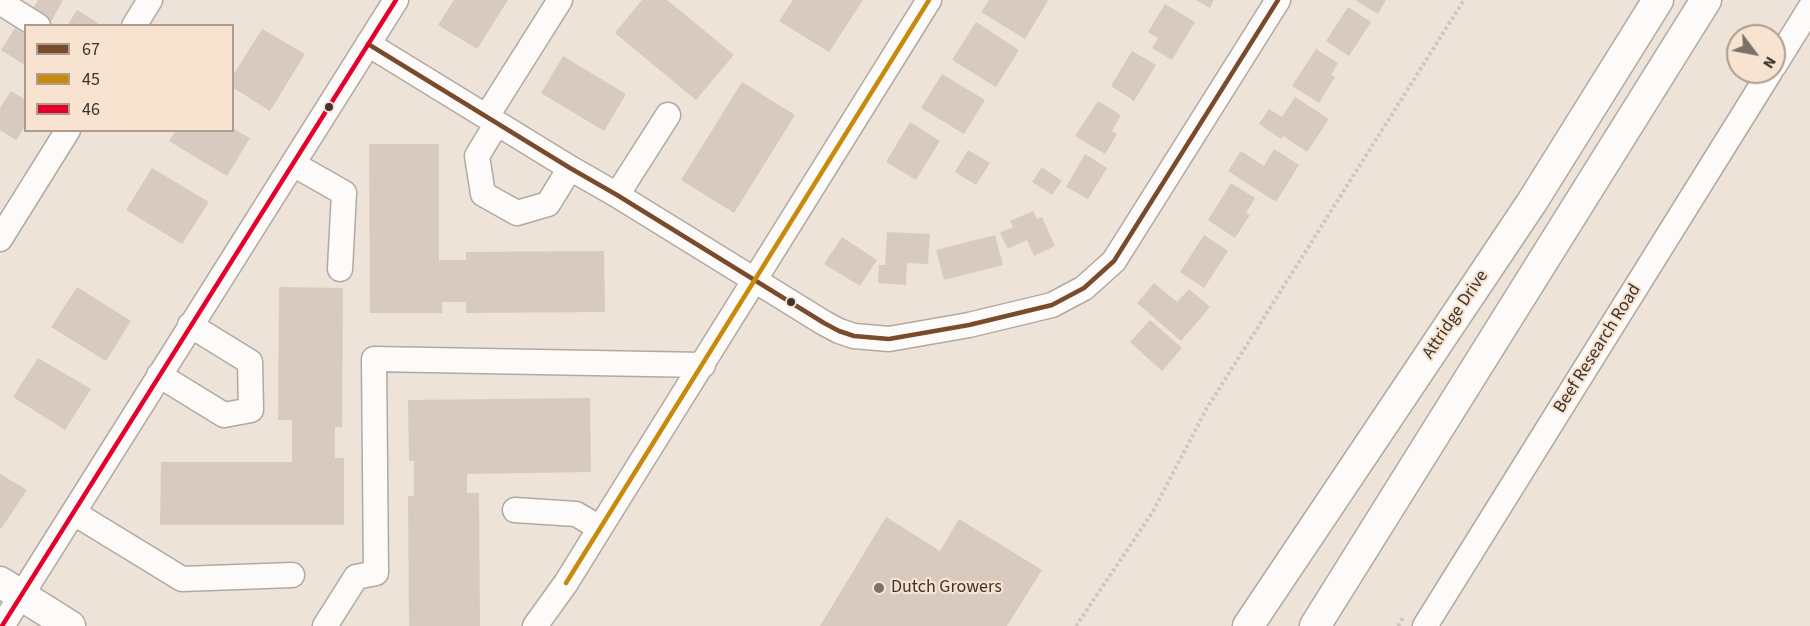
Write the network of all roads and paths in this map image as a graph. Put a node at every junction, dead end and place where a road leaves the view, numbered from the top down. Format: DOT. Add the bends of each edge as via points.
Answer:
graph roads {
  1 [pos="150,0"];
  2 [pos="396,0"];
  3 [pos="560,0"];
  4 [pos="929,0"];
  5 [pos="1278,0"];
  6 [pos="1464,0"];
  7 [pos="1658,0"];
  8 [pos="1706,0"];
  9 [pos="0,2"];
  10 [pos="1810,8"];
  11 [pos="35,24"];
  12 [pos="135,24"];
  13 [pos="368,44"];
  14 [pos="1786,47"];
  15 [pos="1763,84"];
  16 [pos="668,115"];
  17 [pos="492,120"];
  18 [pos="66,132"];
  19 [pos="293,164"];
  20 [pos="570,168"];
  21 [pos="617,195"];
  22 [pos="9,203"];
  23 [pos="0,239"];
  24 [pos="340,269"];
  25 [pos="754,280"];
  26 [pos="190,325"];
  27 [pos="703,365"];
  28 [pos="159,375"];
  29 [pos="515,510"];
  30 [pos="74,513"];
  31 [pos="600,528"];
  32 [pos="292,575"];
  33 [pos="11,589"];
  34 [pos="2,626"];
  35 [pos="70,626"];
  36 [pos="325,626"];
  37 [pos="535,626"];
  38 [pos="1076,626"];
  39 [pos="1248,626"];
  40 [pos="1315,626"];
  41 [pos="1425,626"];
  1 -- 12 [label="street"];
  2 -- 13 [label="street"];
  3 -- 17 [label="street"];
  4 -- 25 [label="street"];
  5 -- 25 [label="street" via="1114,261 1084,288 1052,305 969,325 871,339 838,331"];
  6 -- 38 [label="path" via="1207,408 1152,513"];
  7 -- 39 [label="main road, Attridge Drive" via="1532,202"];
  8 -- 40 [label="main road"];
  9 -- 11 [label="street"];
  10 -- 14 [label="street"];
  13 -- 17 [label="street"];
  13 -- 19 [label="street"];
  15 -- 41 [label="street, Beef Research Road"];
  16 -- 21 [label="street"];
  17 -- 20 [label="street"];
  17 -- 20 [label="street" via="477,156 483,194 518,213 548,204"];
  18 -- 22 [label="street"];
  19 -- 24 [label="street" via="344,193"];
  19 -- 26 [label="street"];
  20 -- 21 [label="street"];
  21 -- 25 [label="street"];
  22 -- 23 [label="street"];
  25 -- 27 [label="street"];
  26 -- 28 [label="street"];
  26 -- 28 [label="street" via="250,362 251,410 224,415"];
  27 -- 31 [label="street"];
  27 -- 36 [label="street" via="374,359 376,573 356,577"];
  28 -- 30 [label="street"];
  29 -- 31 [label="street" via="576,514"];
  30 -- 32 [label="street" via="182,579"];
  30 -- 33 [label="street"];
  31 -- 37 [label="street"];
  33 -- 34 [label="street"];
  33 -- 35 [label="main road"];
}
